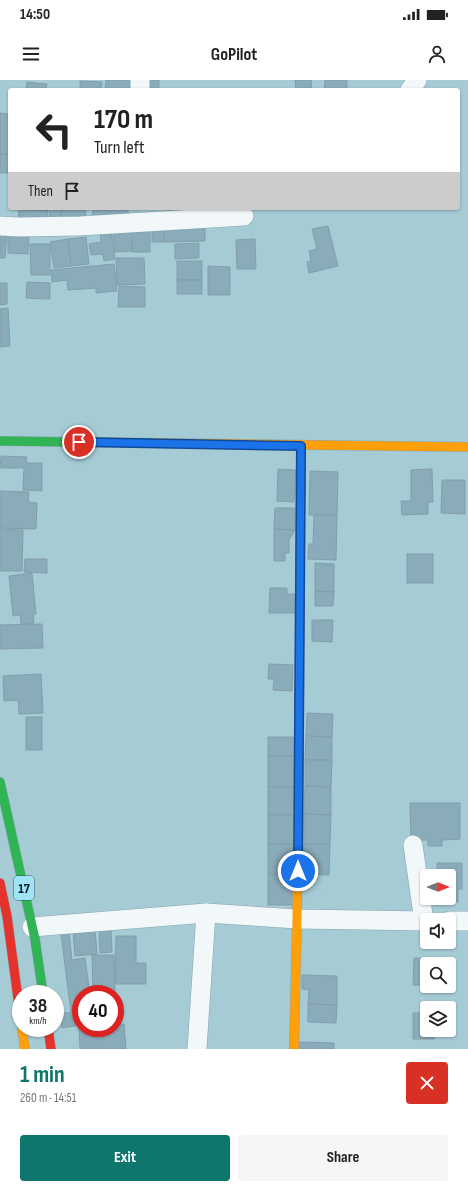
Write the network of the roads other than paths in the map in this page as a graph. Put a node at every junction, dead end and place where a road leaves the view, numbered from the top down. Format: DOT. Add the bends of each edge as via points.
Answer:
graph roads {
  1 [pos="141,215"];
  2 [pos="244,216"];
  3 [pos="0,226"];
  4 [pos="0,442"];
  5 [pos="301,446"];
  6 [pos="468,447"];
  7 [pos="0,782"];
  8 [pos="413,845"];
  9 [pos="0,883"];
  10 [pos="206,913"];
  11 [pos="424,913"];
  12 [pos="4,916"];
  13 [pos="297,918"];
  14 [pos="420,921"];
  15 [pos="456,921"];
  16 [pos="468,921"];
  17 [pos="32,927"];
  18 [pos="15,985"];
  19 [pos="42,985"];
  20 [pos="23,1037"];
  21 [pos="49,1037"];
  22 [pos="25,1049"];
  23 [pos="51,1049"];
  24 [pos="197,1049"];
  25 [pos="294,1049"];
  1 -- 2 [label="street"];
  1 -- 3 [label="street" via="80,226"];
  4 -- 5 [label="main road"];
  5 -- 6 [label="main road"];
  5 -- 13 [label="main road"];
  7 -- 17 [label="main road, 17"];
  8 -- 11 [label="street"];
  9 -- 12 [label="main road, 17"];
  10 -- 13 [label="street"];
  10 -- 17 [label="street"];
  10 -- 24 [label="street"];
  12 -- 18 [label="main road, 17"];
  13 -- 14 [label="street"];
  13 -- 25 [label="main road"];
  15 -- 16 [label="street"];
  17 -- 19 [label="main road, 17"];
  20 -- 22 [label="main road"];
  21 -- 23 [label="main road"];
}
